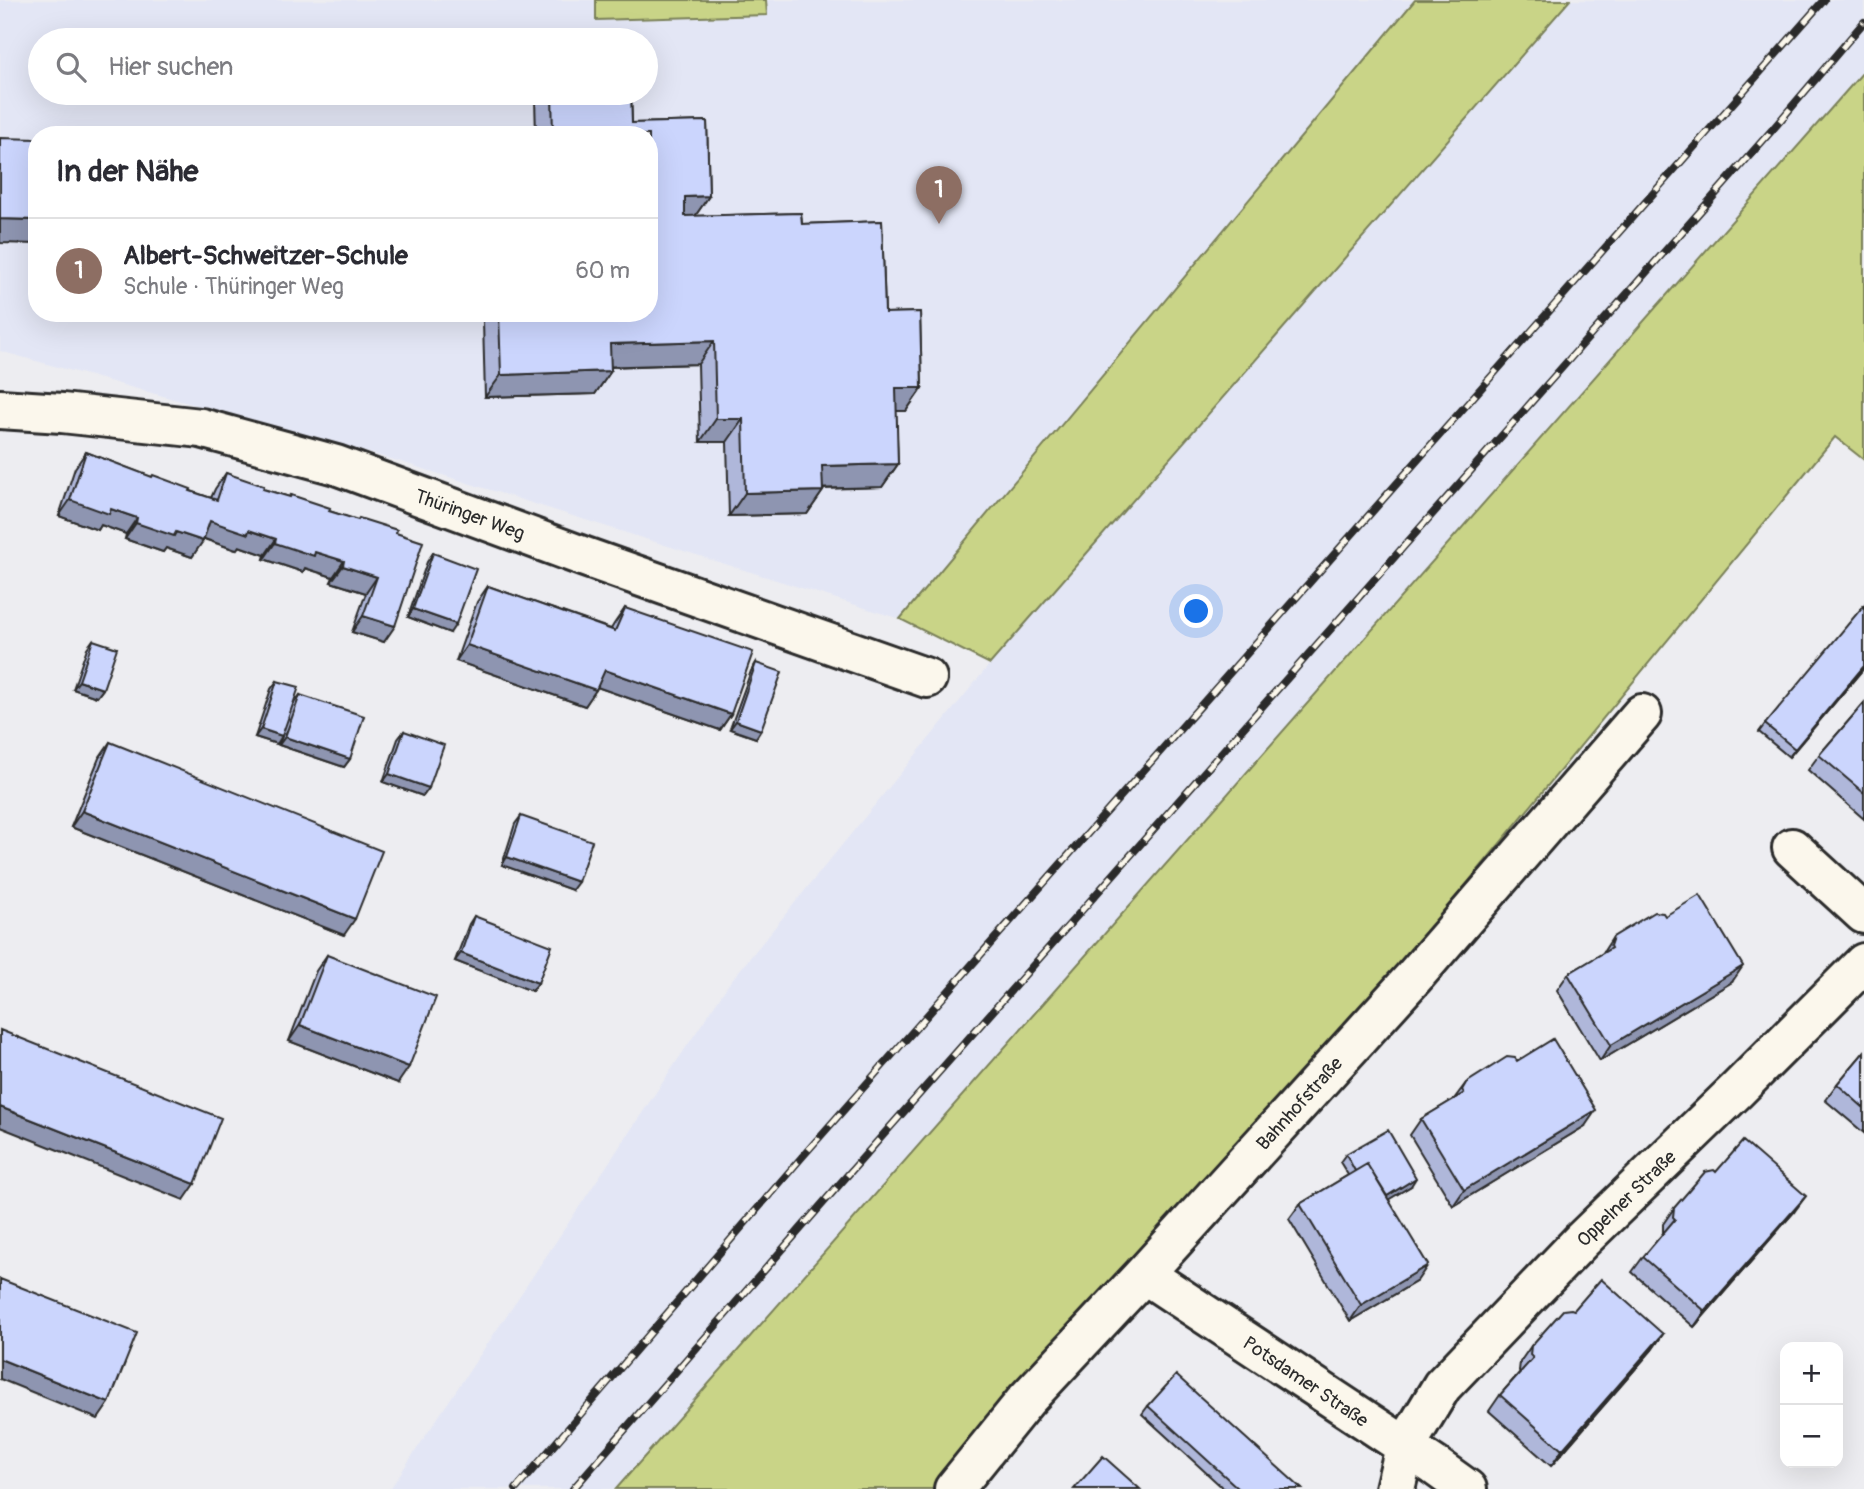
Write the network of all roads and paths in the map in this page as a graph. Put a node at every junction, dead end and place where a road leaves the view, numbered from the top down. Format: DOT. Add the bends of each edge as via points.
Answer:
graph roads {
  1 [pos="0,409"];
  2 [pos="927,678"];
  3 [pos="1642,714"];
  4 [pos="1792,848"];
  5 [pos="1864,914"];
  6 [pos="1864,963"];
  7 [pos="1144,1274"];
  8 [pos="1405,1447"];
  9 [pos="954,1489"];
  10 [pos="1395,1489"];
  11 [pos="1467,1489"];
  1 -- 2 [label="street, Thüringer Weg" via="201,428 336,465"];
  3 -- 7 [label="street, Bahnhofstraße" via="1413,978"];
  4 -- 5 [label="street"];
  6 -- 8 [label="street, Oppelner Straße" via="1582,1240 1442,1386"];
  7 -- 8 [label="street, Potsdamer Straße"];
  7 -- 9 [label="street, Bahnhofstraße" via="1026,1400"];
  8 -- 10 [label="street, Oppelner Straße"];
  8 -- 11 [label="street, Potsdamer Straße"];
}
